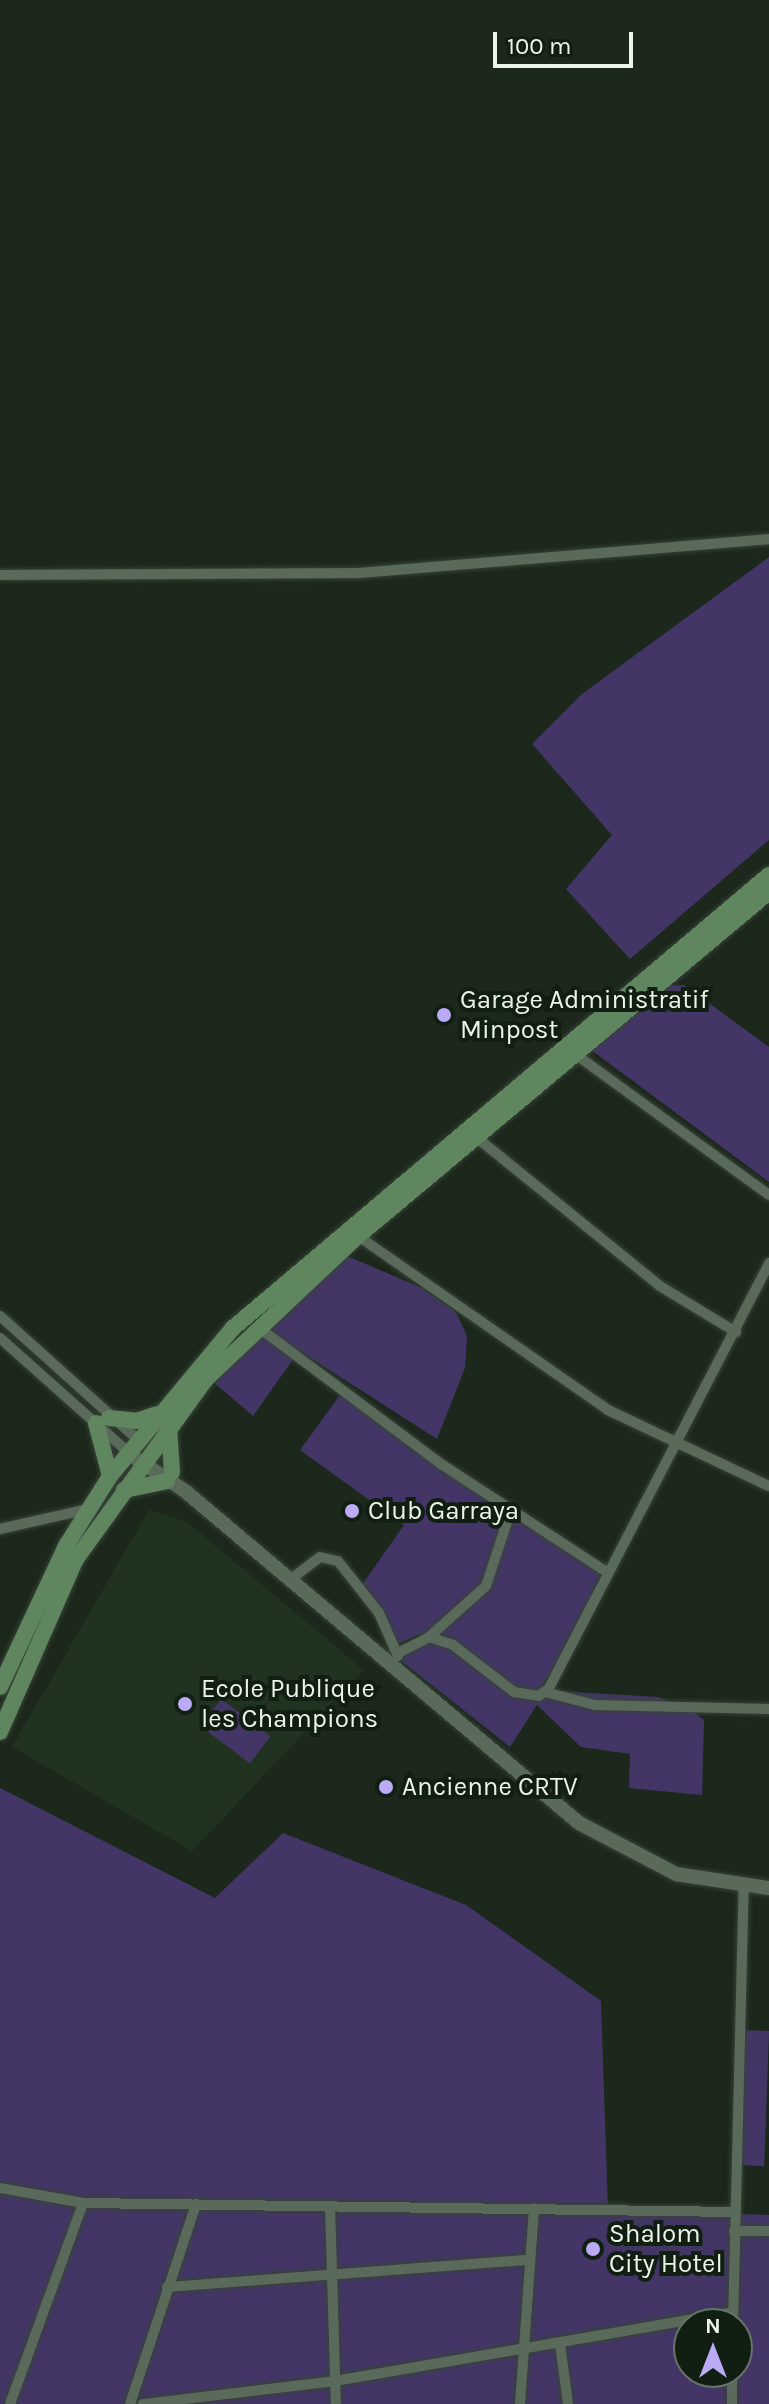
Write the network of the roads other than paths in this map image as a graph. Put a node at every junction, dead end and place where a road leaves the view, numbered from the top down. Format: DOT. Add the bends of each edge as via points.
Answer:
graph roads {
  1 [pos="769,539"];
  2 [pos="0,575"];
  3 [pos="769,875"];
  4 [pos="769,892"];
  5 [pos="575,1054"];
  6 [pos="476,1137"];
  7 [pos="769,1195"];
  8 [pos="358,1236"];
  9 [pos="769,1263"];
  10 [pos="0,1316"];
  11 [pos="257,1326"];
  12 [pos="736,1332"];
  13 [pos="0,1338"];
  14 [pos="102,1420"];
  15 [pos="164,1420"];
  16 [pos="676,1445"];
  17 [pos="139,1451"];
  18 [pos="110,1476"];
  19 [pos="169,1476"];
  20 [pos="769,1486"];
  21 [pos="122,1491"];
  22 [pos="90,1509"];
  23 [pos="511,1510"];
  24 [pos="0,1529"];
  25 [pos="608,1573"];
  26 [pos="291,1579"];
  27 [pos="429,1637"];
  28 [pos="397,1659"];
  29 [pos="0,1687"];
  30 [pos="545,1692"];
  31 [pos="769,1709"];
  32 [pos="0,1732"];
  33 [pos="744,1887"];
  34 [pos="769,1888"];
  35 [pos="0,2188"];
  36 [pos="83,2203"];
  37 [pos="196,2204"];
  38 [pos="330,2206"];
  39 [pos="534,2209"];
  40 [pos="734,2212"];
  41 [pos="734,2231"];
  42 [pos="769,2231"];
  43 [pos="530,2260"];
  44 [pos="331,2275"];
  45 [pos="167,2287"];
  46 [pos="733,2308"];
  47 [pos="673,2323"];
  48 [pos="560,2344"];
  49 [pos="525,2350"];
  50 [pos="335,2381"];
  51 [pos="10,2404"];
  52 [pos="130,2404"];
  53 [pos="143,2404"];
  54 [pos="336,2404"];
  55 [pos="520,2404"];
  56 [pos="568,2404"];
  1 -- 2 [label="street" via="358,573"];
  3 -- 15 [label="main road" via="286,1277"];
  4 -- 5 [label="main road"];
  5 -- 6 [label="main road"];
  5 -- 7 [label="street"];
  6 -- 8 [label="main road"];
  6 -- 12 [label="street" via="660,1286"];
  8 -- 11 [label="main road"];
  8 -- 16 [label="street" via="608,1410"];
  9 -- 12 [label="street"];
  10 -- 14 [label="street"];
  11 -- 15 [label="main road"];
  11 -- 23 [label="street"];
  12 -- 16 [label="street"];
  13 -- 14 [label="street"];
  14 -- 15 [label="main road"];
  14 -- 17 [label="street"];
  14 -- 18 [label="main road"];
  15 -- 17 [label="main road"];
  15 -- 19 [label="main road"];
  16 -- 20 [label="street"];
  16 -- 25 [label="street"];
  17 -- 18 [label="main road"];
  17 -- 19 [label="street"];
  17 -- 21 [label="main road"];
  18 -- 22 [label="main road"];
  19 -- 21 [label="main road"];
  19 -- 26 [label="street"];
  21 -- 32 [label="main road" via="76,1559"];
  22 -- 24 [label="street"];
  22 -- 29 [label="main road"];
  23 -- 25 [label="street"];
  23 -- 27 [label="street" via="486,1586"];
  25 -- 30 [label="street"];
  26 -- 28 [label="street"];
  26 -- 28 [label="street" via="320,1557 338,1561"];
  27 -- 28 [label="street"];
  27 -- 30 [label="street" via="453,1645 514,1692"];
  28 -- 33 [label="street" via="579,1823 676,1874"];
  30 -- 31 [label="street" via="595,1705"];
  33 -- 34 [label="street"];
  33 -- 40 [label="street"];
  35 -- 36 [label="street"];
  36 -- 37 [label="street"];
  36 -- 51 [label="street"];
  37 -- 38 [label="street"];
  37 -- 45 [label="street"];
  38 -- 39 [label="street"];
  38 -- 44 [label="street"];
  39 -- 40 [label="street"];
  39 -- 43 [label="street"];
  40 -- 41 [label="street"];
  41 -- 42 [label="street"];
  41 -- 46 [label="street"];
  43 -- 44 [label="street"];
  43 -- 49 [label="street"];
  44 -- 45 [label="street"];
  44 -- 50 [label="street"];
  45 -- 52 [label="street"];
  47 -- 48 [label="street"];
  48 -- 49 [label="street"];
  48 -- 56 [label="street"];
  49 -- 50 [label="street"];
  49 -- 55 [label="street"];
  50 -- 53 [label="street"];
  50 -- 54 [label="street"];
}
